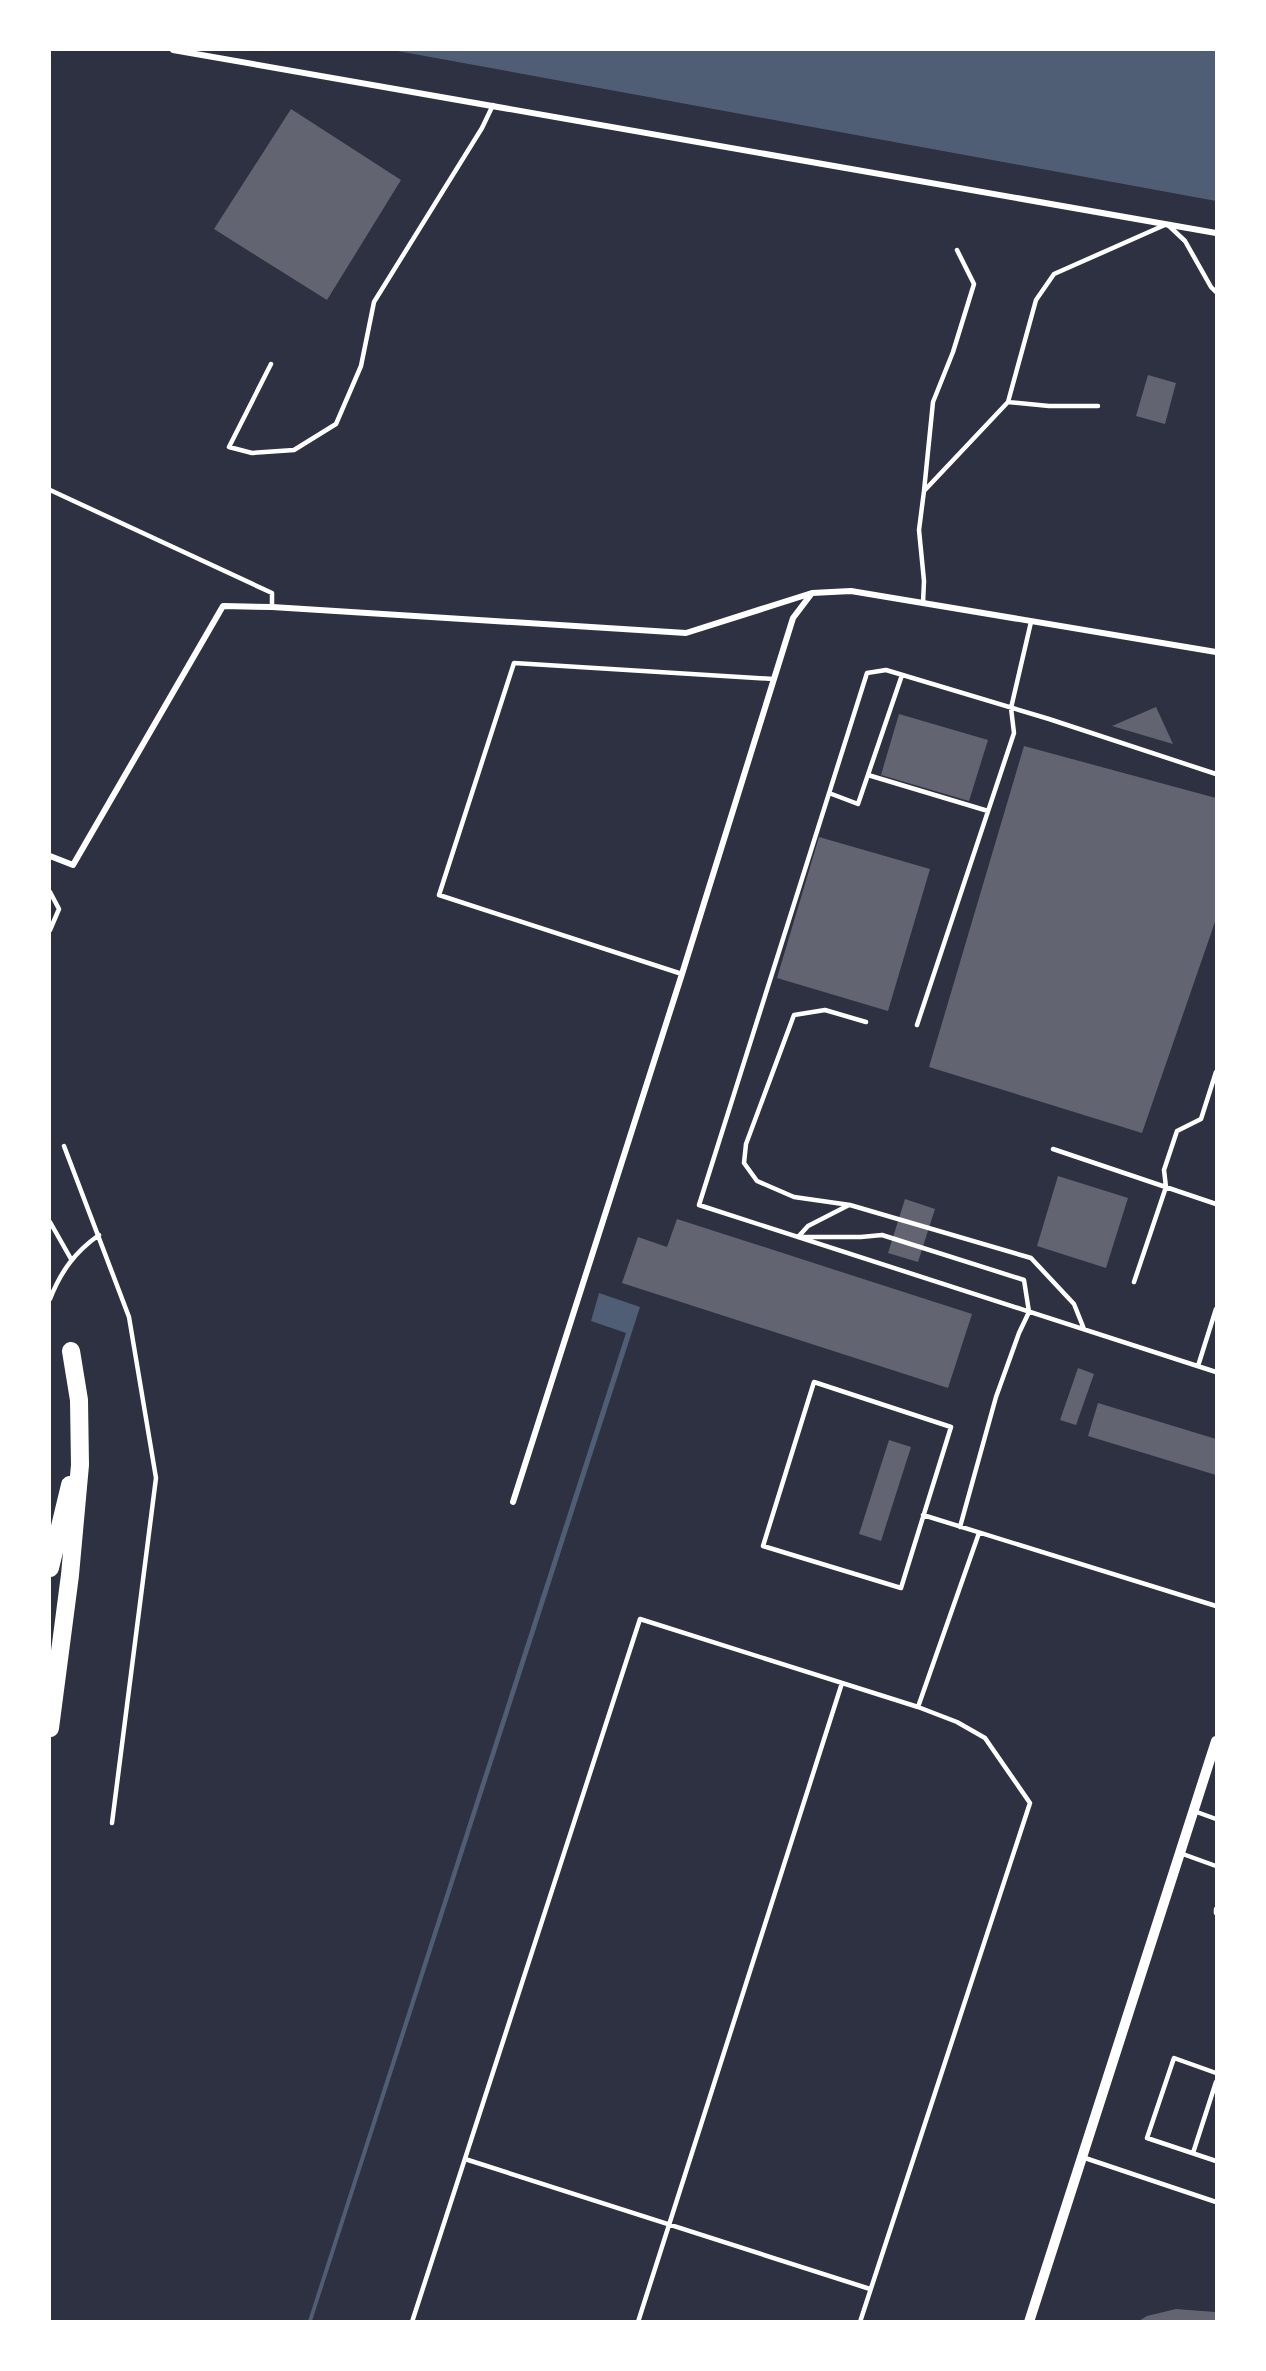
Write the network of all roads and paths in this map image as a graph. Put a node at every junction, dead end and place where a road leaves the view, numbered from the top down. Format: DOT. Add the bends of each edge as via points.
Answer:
graph roads {
  1 [pos="173,50"];
  2 [pos="493,105"];
  3 [pos="1167,224"];
  4 [pos="1216,233"];
  5 [pos="957,250"];
  6 [pos="1216,292"];
  7 [pos="271,364"];
  8 [pos="1008,402"];
  9 [pos="1098,406"];
  10 [pos="50,490"];
  11 [pos="924,491"];
  12 [pos="812,593"];
  13 [pos="923,603"];
  14 [pos="272,607"];
  15 [pos="1031,622"];
  16 [pos="1216,652"];
  17 [pos="902,675"];
  18 [pos="773,679"];
  19 [pos="1011,708"];
  20 [pos="1216,774"];
  21 [pos="868,775"];
  22 [pos="829,793"];
  23 [pos="988,811"];
  24 [pos="50,856"];
  25 [pos="50,892"];
  26 [pos="50,930"];
  27 [pos="682,974"];
  28 [pos="866,1022"];
  29 [pos="917,1024"];
  30 [pos="1216,1072"];
  31 [pos="64,1146"];
  32 [pos="1053,1149"];
  33 [pos="1166,1186"];
  34 [pos="1216,1204"];
  35 [pos="850,1205"];
  36 [pos="50,1222"];
  37 [pos="99,1234"];
  38 [pos="798,1237"];
  39 [pos="71,1259"];
  40 [pos="1134,1282"];
  41 [pos="50,1299"];
  42 [pos="1216,1309"];
  43 [pos="1029,1312"];
  44 [pos="1084,1329"];
  45 [pos="71,1351"];
  46 [pos="1198,1366"];
  47 [pos="1216,1372"];
  48 [pos="80,1400"];
  49 [pos="513,1502"];
  50 [pos="923,1515"];
  51 [pos="960,1527"];
  52 [pos="979,1533"];
  53 [pos="50,1568"];
  54 [pos="1216,1606"];
  55 [pos="842,1683"];
  56 [pos="918,1707"];
  57 [pos="50,1728"];
  58 [pos="1216,1741"];
  59 [pos="1194,1811"];
  60 [pos="1216,1819"];
  61 [pos="112,1823"];
  62 [pos="1180,1853"];
  63 [pos="1216,1866"];
  64 [pos="1216,1908"];
  65 [pos="1216,1913"];
  66 [pos="1216,2073"];
  67 [pos="1216,2082"];
  68 [pos="1193,2153"];
  69 [pos="1082,2157"];
  70 [pos="465,2159"];
  71 [pos="1216,2161"];
  72 [pos="1216,2203"];
  73 [pos="669,2224"];
  74 [pos="870,2289"];
  75 [pos="412,2322"];
  76 [pos="638,2322"];
  77 [pos="860,2322"];
  78 [pos="1029,2322"];
  1 -- 2 [label="street"];
  2 -- 3 [label="street"];
  2 -- 7 [label="lane" via="374,302 361,366 336,423 294,450 252,453 230,447"];
  3 -- 4 [label="street"];
  3 -- 6 [label="lane" via="1185,241"];
  3 -- 8 [label="lane" via="1054,273 1036,300"];
  5 -- 11 [label="lane" via="974,284 933,402"];
  8 -- 9 [label="lane"];
  8 -- 11 [label="lane"];
  10 -- 14 [label="lane" via="272,593"];
  11 -- 13 [label="lane" via="919,530"];
  12 -- 13 [label="street" via="851,591"];
  12 -- 14 [label="street" via="686,633"];
  12 -- 18 [label="street" via="793,618"];
  13 -- 15 [label="street"];
  14 -- 24 [label="street" via="223,606 73,865"];
  15 -- 16 [label="street"];
  15 -- 19 [label="lane"];
  17 -- 19 [label="lane"];
  17 -- 21 [label="lane"];
  17 -- 22 [label="lane" via="886,670 867,673"];
  18 -- 27 [label="street"];
  18 -- 27 [label="lane" via="514,663 439,895"];
  19 -- 20 [label="lane"];
  19 -- 23 [label="lane" via="1014,733"];
  21 -- 22 [label="lane" via="858,804"];
  21 -- 23 [label="lane"];
  22 -- 38 [label="lane" via="699,1204"];
  23 -- 29 [label="lane"];
  25 -- 26 [label="lane" via="59,909"];
  27 -- 49 [label="street"];
  28 -- 35 [label="lane" via="825,1010 795,1015 746,1144 744,1163 757,1181 794,1197"];
  30 -- 33 [label="lane" via="1201,1119 1178,1131 1164,1170"];
  31 -- 37 [label="lane"];
  32 -- 33 [label="lane"];
  33 -- 34 [label="lane"];
  33 -- 40 [label="lane"];
  35 -- 38 [label="lane" via="808,1226"];
  35 -- 44 [label="lane" via="1031,1258 1074,1304"];
  36 -- 39 [label="lane"];
  37 -- 39 [label="lane"];
  37 -- 61 [label="lane" via="129,1317 156,1478"];
  38 -- 43 [label="lane"];
  38 -- 43 [label="lane" via="882,1235 1013,1277 1024,1281"];
  39 -- 41 [label="lane"];
  42 -- 46 [label="lane"];
  43 -- 44 [label="lane"];
  43 -- 51 [label="lane" via="996,1397"];
  44 -- 46 [label="lane"];
  45 -- 48 [label="highway"];
  46 -- 47 [label="lane"];
  48 -- 53 [label="highway" via="75,1459"];
  48 -- 57 [label="highway" via="78,1502"];
  50 -- 50 [label="lane" via="951,1427 814,1382 763,1546 901,1588"];
  50 -- 51 [label="lane"];
  51 -- 52 [label="lane"];
  52 -- 54 [label="lane"];
  52 -- 56 [label="lane"];
  55 -- 56 [label="lane"];
  55 -- 70 [label="lane" via="640,1619"];
  55 -- 73 [label="lane"];
  56 -- 74 [label="lane" via="985,1738 1030,1803"];
  58 -- 59 [label="street"];
  59 -- 60 [label="lane"];
  59 -- 62 [label="street"];
  62 -- 63 [label="lane"];
  62 -- 69 [label="street"];
  64 -- 65 [label="lane"];
  66 -- 68 [label="lane" via="1174,2058 1148,2138"];
  67 -- 68 [label="lane"];
  68 -- 71 [label="lane"];
  69 -- 72 [label="lane"];
  69 -- 78 [label="street"];
  70 -- 73 [label="lane"];
  70 -- 75 [label="lane"];
  73 -- 74 [label="lane"];
  73 -- 76 [label="lane"];
  74 -- 77 [label="lane"];
}
